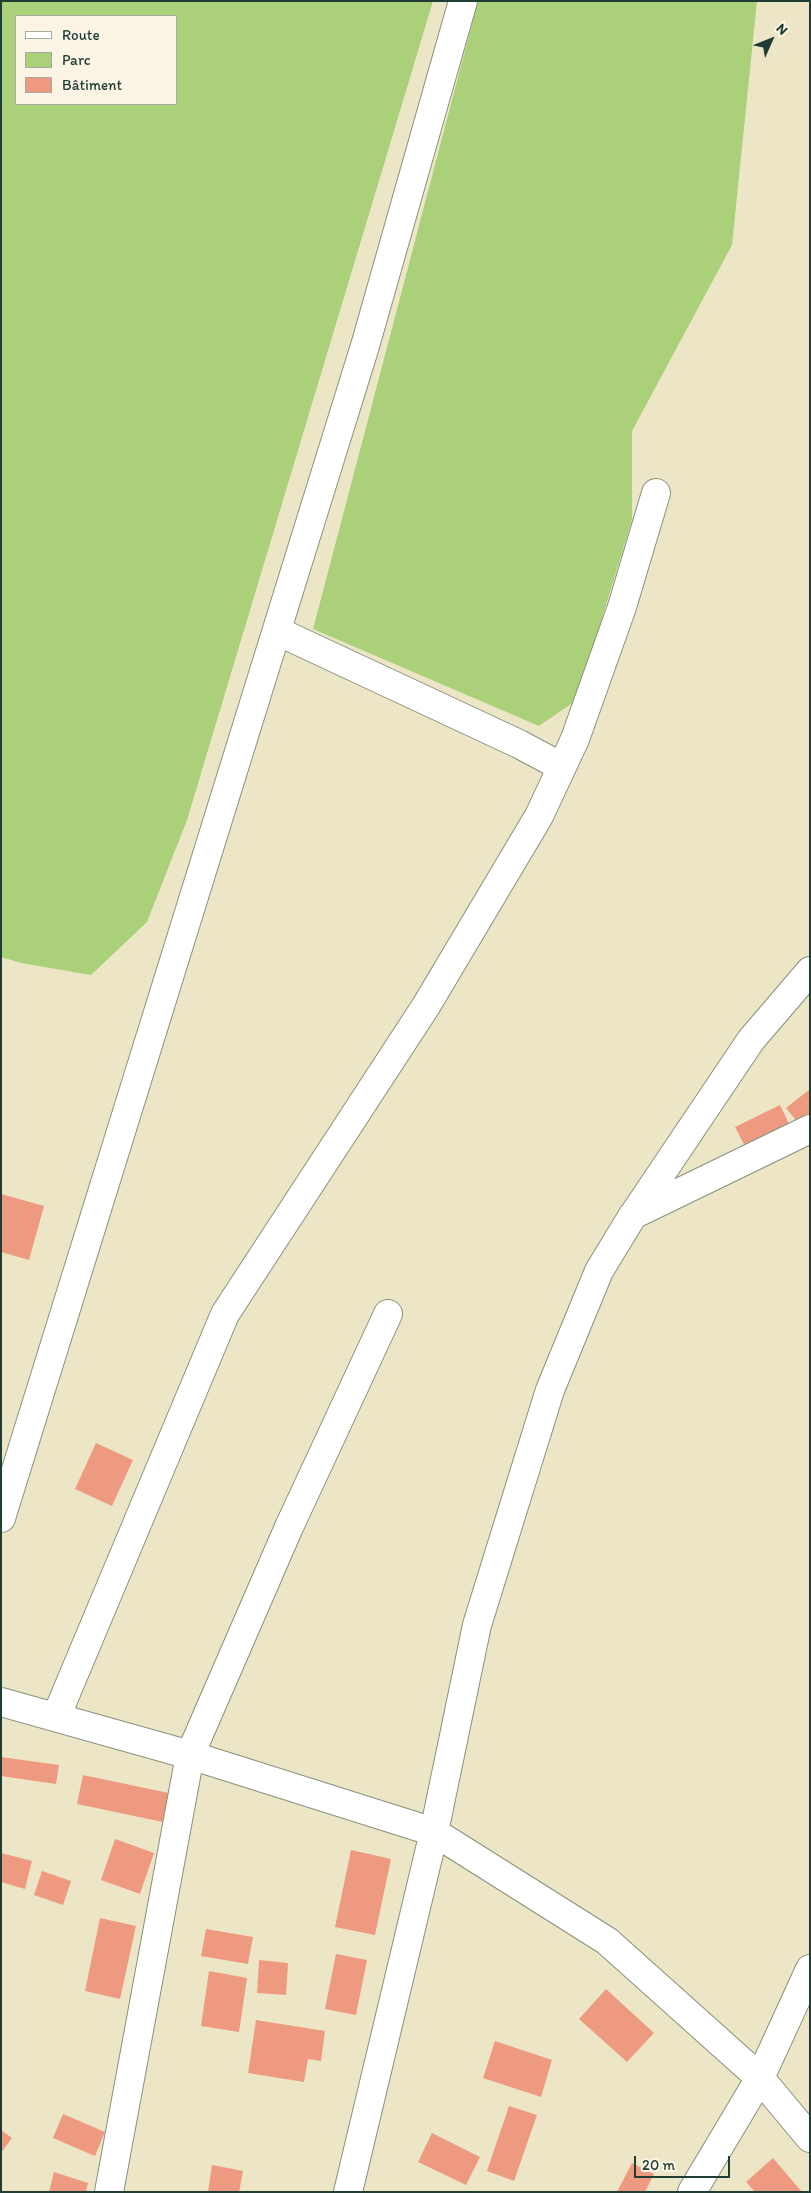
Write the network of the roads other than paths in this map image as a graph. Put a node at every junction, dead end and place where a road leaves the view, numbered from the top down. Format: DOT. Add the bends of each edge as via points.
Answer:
graph roads {
  1 [pos="463,1"];
  2 [pos="656,492"];
  3 [pos="277,632"];
  4 [pos="562,767"];
  5 [pos="810,970"];
  6 [pos="810,1129"];
  7 [pos="633,1215"];
  8 [pos="388,1314"];
  9 [pos="1,1518"];
  10 [pos="1,1702"];
  11 [pos="56,1717"];
  12 [pos="190,1755"];
  13 [pos="434,1832"];
  14 [pos="810,1969"];
  15 [pos="760,2078"];
  16 [pos="810,2138"];
  17 [pos="108,2192"];
  18 [pos="348,2192"];
  19 [pos="692,2192"];
  1 -- 3 [label="street" via="365,346"];
  2 -- 4 [label="street" via="622,607"];
  3 -- 4 [label="street"];
  3 -- 9 [label="street"];
  4 -- 11 [label="street" via="539,816 426,1006 226,1314"];
  5 -- 7 [label="street" via="750,1040"];
  6 -- 7 [label="street"];
  7 -- 13 [label="street" via="599,1271 550,1390 477,1625"];
  8 -- 12 [label="street" via="289,1527"];
  10 -- 11 [label="street"];
  11 -- 12 [label="street"];
  12 -- 13 [label="street"];
  12 -- 17 [label="street"];
  13 -- 15 [label="street" via="607,1941"];
  13 -- 18 [label="street"];
  14 -- 15 [label="street"];
  15 -- 16 [label="street"];
  15 -- 19 [label="street"];
}
